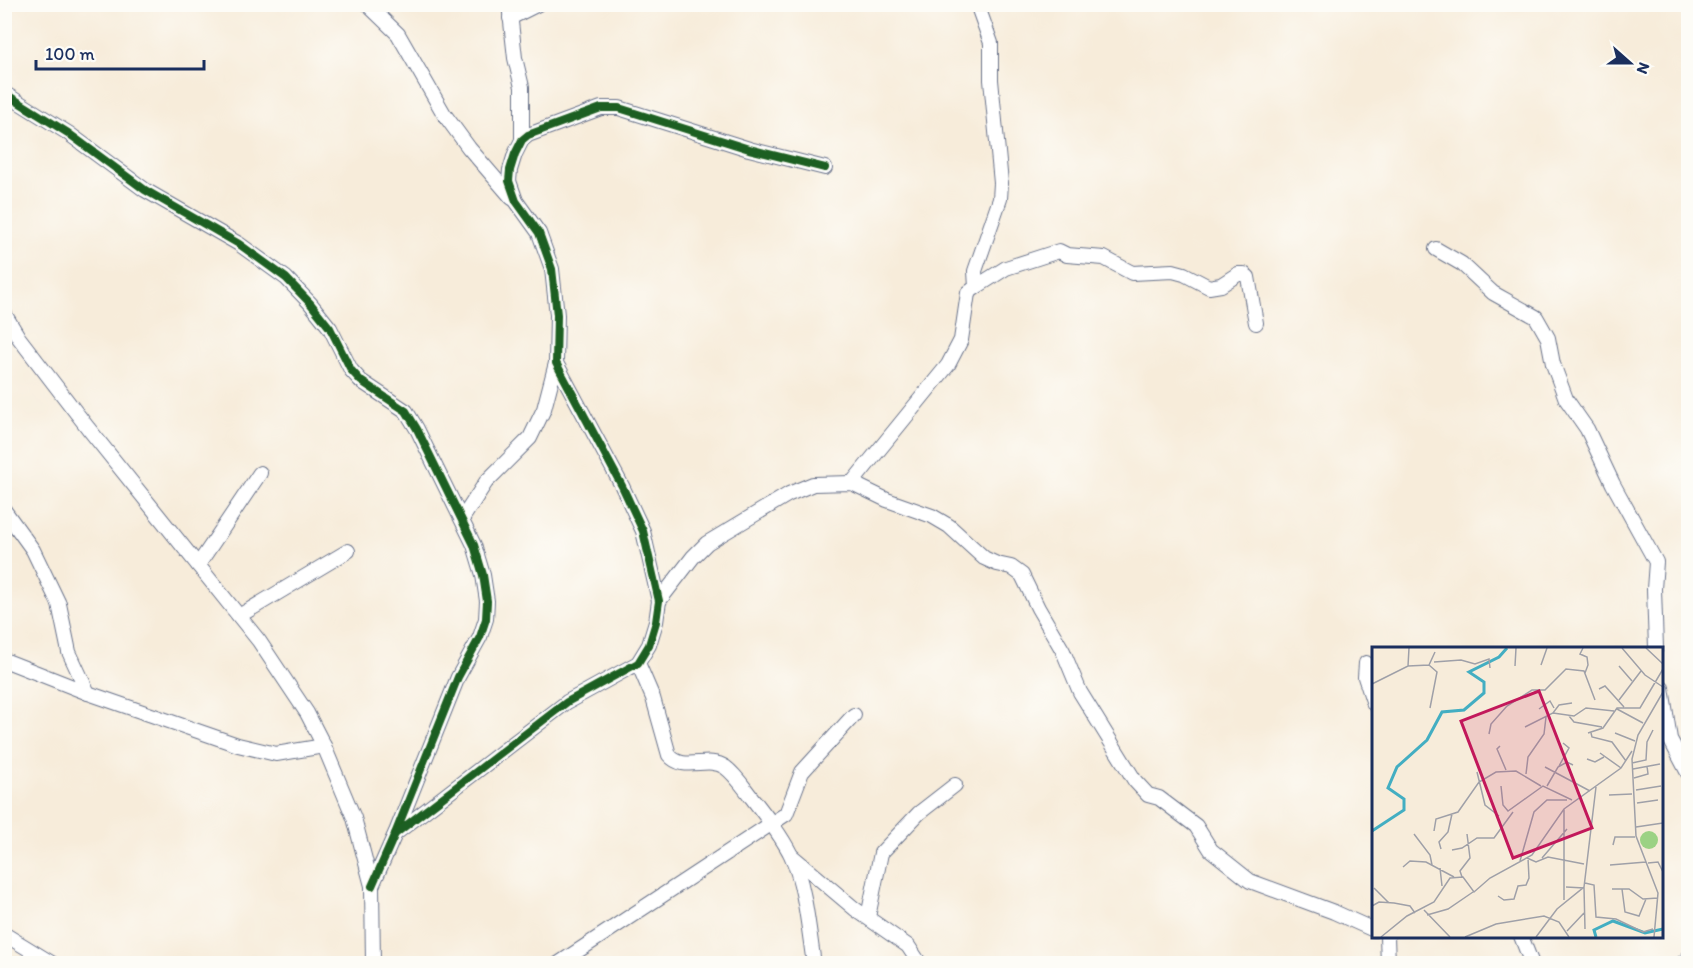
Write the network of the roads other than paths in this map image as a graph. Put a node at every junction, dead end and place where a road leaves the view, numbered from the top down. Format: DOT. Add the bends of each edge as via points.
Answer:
graph roads {
  1 [pos="367,4"];
  2 [pos="538,4"];
  3 [pos="977,4"];
  4 [pos="509,11"];
  5 [pos="4,93"];
  6 [pos="522,140"];
  7 [pos="825,168"];
  8 [pos="516,201"];
  9 [pos="1436,249"];
  10 [pos="976,287"];
  11 [pos="4,313"];
  12 [pos="1256,322"];
  13 [pos="556,363"];
  14 [pos="260,473"];
  15 [pos="852,483"];
  16 [pos="4,510"];
  17 [pos="462,519"];
  18 [pos="348,551"];
  19 [pos="198,566"];
  20 [pos="659,601"];
  21 [pos="239,616"];
  22 [pos="1656,647"];
  23 [pos="4,660"];
  24 [pos="638,663"];
  25 [pos="1366,663"];
  26 [pos="88,693"];
  27 [pos="1663,694"];
  28 [pos="1372,698"];
  29 [pos="854,715"];
  30 [pos="324,746"];
  31 [pos="1689,773"];
  32 [pos="955,785"];
  33 [pos="771,823"];
  34 [pos="395,834"];
  35 [pos="792,856"];
  36 [pos="372,886"];
  37 [pos="868,917"];
  38 [pos="1372,929"];
  39 [pos="4,934"];
  40 [pos="1387,938"];
  41 [pos="1522,938"];
  42 [pos="1689,958"];
  43 [pos="53,963"];
  44 [pos="373,963"];
  45 [pos="558,963"];
  46 [pos="814,963"];
  47 [pos="920,963"];
  48 [pos="1388,963"];
  49 [pos="1532,963"];
  50 [pos="1682,963"];
  1 -- 8 [label="street" via="398,34 444,114"];
  2 -- 4 [label="street"];
  3 -- 10 [label="street" via="993,55 1001,183 999,205 975,272"];
  4 -- 6 [label="street" via="522,87"];
  5 -- 17 [label="street" via="68,133 145,190 239,244 286,278 330,328 351,370 406,411"];
  6 -- 7 [label="street" via="601,108 619,108 748,149"];
  6 -- 8 [label="street" via="510,171"];
  8 -- 13 [label="street" via="539,233 552,269 557,315"];
  9 -- 22 [label="street" via="1462,264 1493,293 1536,317 1548,338 1566,399 1587,429 1656,562"];
  10 -- 12 [label="street" via="1006,268 1059,251 1104,258 1132,273 1173,271 1209,287 1244,274 1248,277"];
  10 -- 15 [label="street" via="969,293 961,340 948,365"];
  11 -- 19 [label="street" via="19,338"];
  13 -- 17 [label="street" via="544,409 530,438 486,482"];
  13 -- 20 [label="street" via="639,522"];
  14 -- 19 [label="street"];
  15 -- 20 [label="street" via="813,484 733,526 693,556"];
  15 -- 38 [label="street" via="933,516 984,558 1022,575 1066,657 1080,692 1135,781 1148,795 1159,798 1196,826 1211,850 1250,881"];
  16 -- 26 [label="street" via="33,550 59,604 69,652"];
  17 -- 34 [label="street" via="483,575 486,619 458,676"];
  18 -- 21 [label="street"];
  19 -- 21 [label="street"];
  20 -- 24 [label="street" via="649,645"];
  21 -- 30 [label="street" via="291,687"];
  23 -- 26 [label="street"];
  24 -- 33 [label="street" via="653,698 669,755 682,764 714,762 731,771"];
  24 -- 34 [label="street" via="567,702"];
  25 -- 28 [label="street" via="1365,677"];
  26 -- 30 [label="street" via="238,745 276,754"];
  27 -- 31 [label="street" via="1670,739"];
  29 -- 33 [label="street" via="802,772 786,814"];
  30 -- 36 [label="street" via="354,818"];
  32 -- 37 [label="street" via="920,813 881,853"];
  33 -- 35 [label="street"];
  33 -- 45 [label="street"];
  34 -- 36 [label="street"];
  35 -- 37 [label="street"];
  35 -- 46 [label="street"];
  36 -- 44 [label="street"];
  37 -- 47 [label="street" via="908,946"];
  39 -- 43 [label="street"];
  40 -- 48 [label="street"];
  41 -- 49 [label="street"];
  42 -- 50 [label="street"];
}
